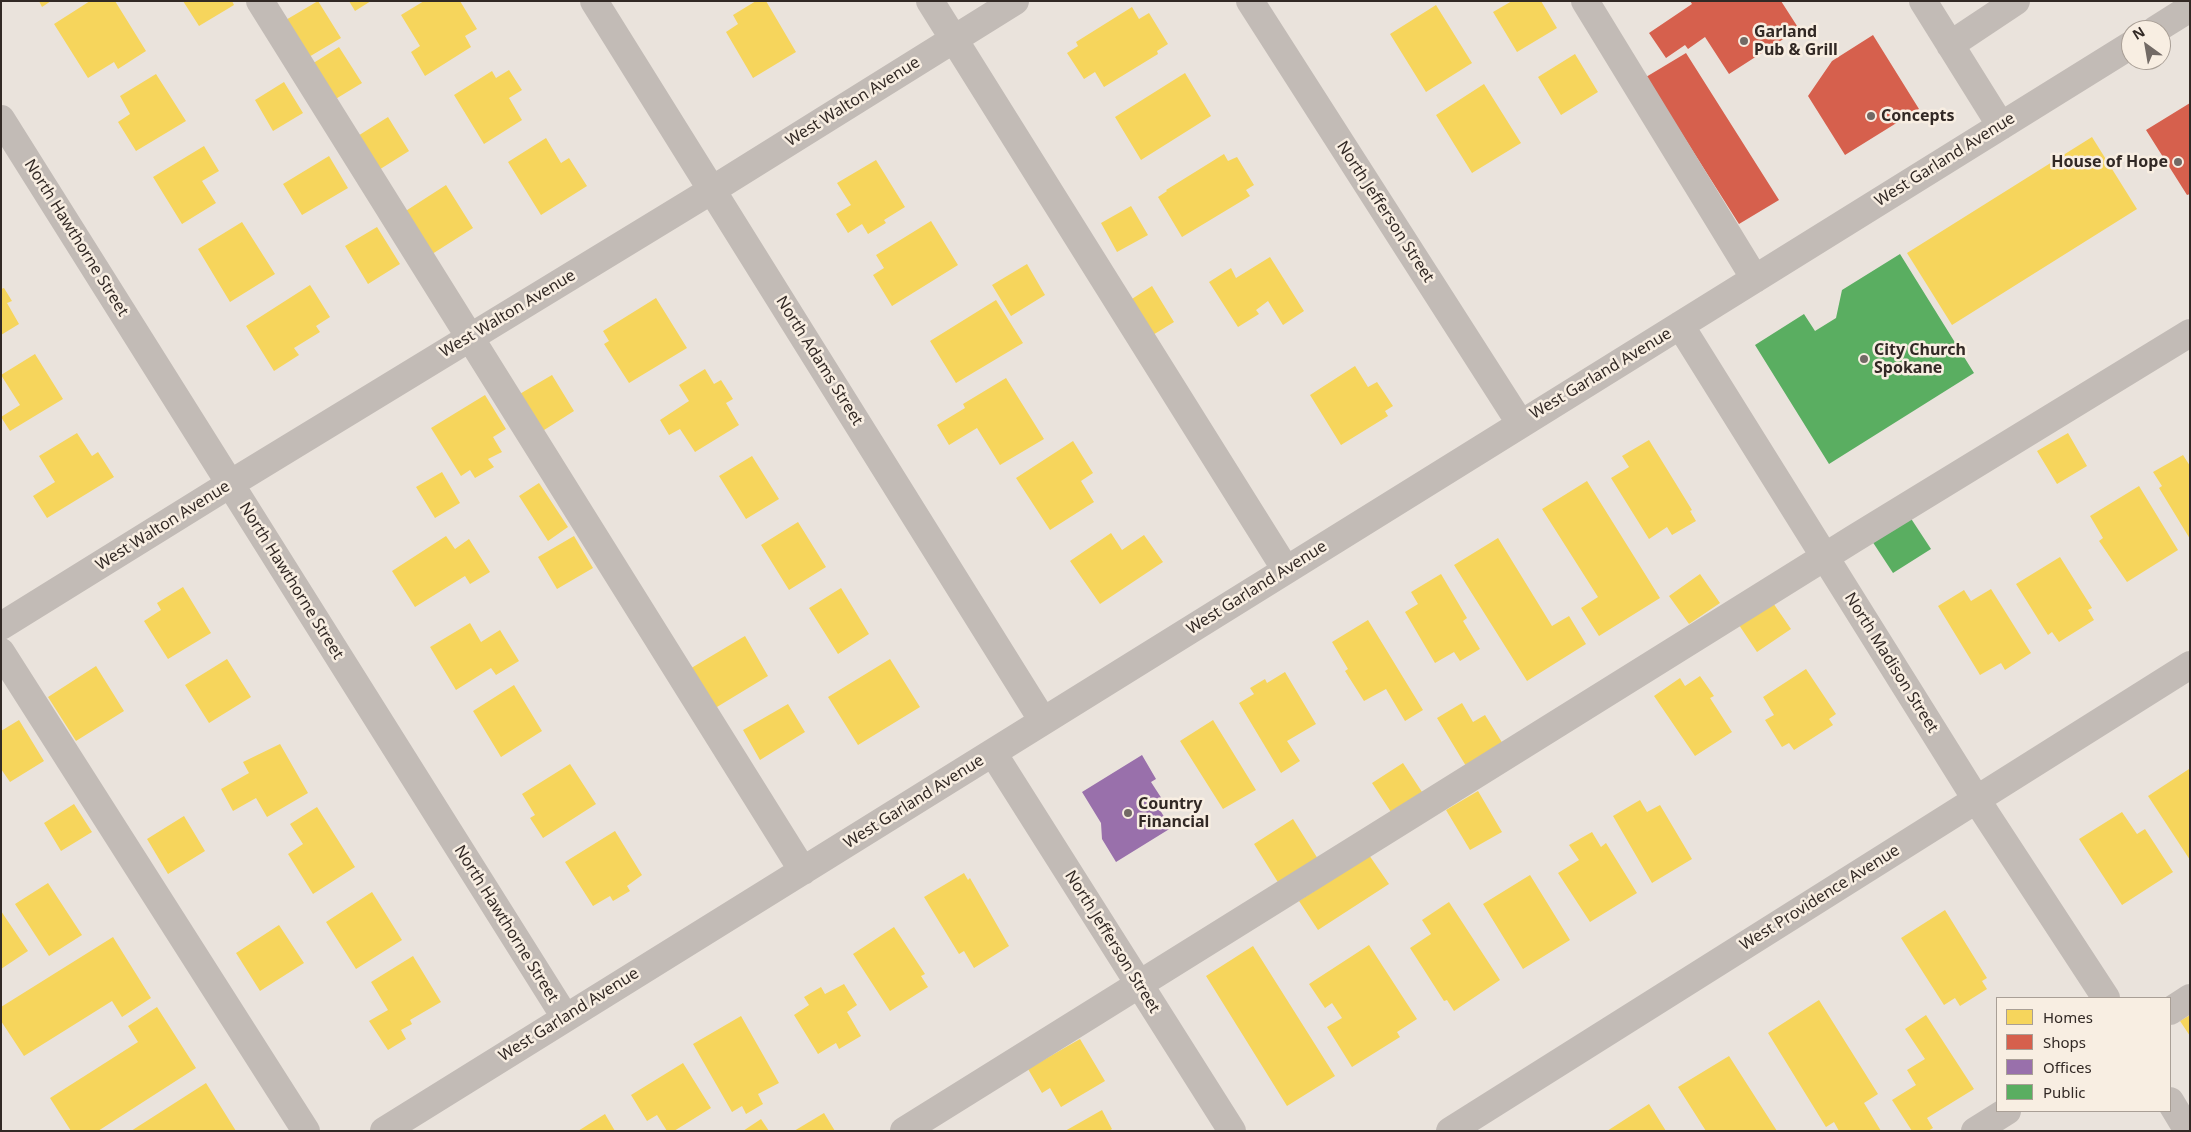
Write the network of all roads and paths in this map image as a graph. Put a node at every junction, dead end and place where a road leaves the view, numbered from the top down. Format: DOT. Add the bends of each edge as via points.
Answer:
graph roads {
  1 [pos="260,1"];
  2 [pos="594,1"];
  3 [pos="930,1"];
  4 [pos="1015,1"];
  5 [pos="1250,1"];
  6 [pos="1585,1"];
  7 [pos="1923,1"];
  8 [pos="2016,1"];
  9 [pos="2190,8"];
  10 [pos="2171,20"];
  11 [pos="954,40"];
  12 [pos="1950,45"];
  13 [pos="2121,51"];
  14 [pos="1,119"];
  15 [pos="2001,126"];
  16 [pos="712,190"];
  17 [pos="1755,279"];
  18 [pos="1680,325"];
  19 [pos="2190,333"];
  20 [pos="470,337"];
  21 [pos="1520,423"];
  22 [pos="230,484"];
  23 [pos="1825,557"];
  24 [pos="1286,570"];
  25 [pos="1,626"];
  26 [pos="1,652"];
  27 [pos="2190,665"];
  28 [pos="1044,721"];
  29 [pos="993,753"];
  30 [pos="1976,799"];
  31 [pos="803,871"];
  32 [pos="1140,985"];
  33 [pos="2105,997"];
  34 [pos="2190,998"];
  35 [pos="2171,1010"];
  36 [pos="565,1017"];
  37 [pos="2171,1103"];
  38 [pos="2005,1112"];
  39 [pos="306,1131"];
  40 [pos="384,1131"];
  41 [pos="904,1131"];
  42 [pos="1232,1131"];
  43 [pos="1450,1131"];
  44 [pos="1975,1131"];
  45 [pos="2188,1131"];
  1 -- 20 [label="street"];
  2 -- 16 [label="street, North Adams Street"];
  3 -- 11 [label="street"];
  4 -- 11 [label="street, West Walton Avenue"];
  5 -- 21 [label="street, North Jefferson Street"];
  6 -- 17 [label="street"];
  7 -- 12 [label="street"];
  8 -- 12 [label="street"];
  9 -- 10 [label="street"];
  11 -- 16 [label="street, West Walton Avenue"];
  11 -- 24 [label="street"];
  12 -- 15 [label="street"];
  13 -- 15 [label="street, West Garland Avenue"];
  14 -- 22 [label="street, North Hawthorne Street"];
  15 -- 17 [label="street, West Garland Avenue"];
  16 -- 20 [label="street, West Walton Avenue"];
  16 -- 28 [label="street, North Adams Street"];
  17 -- 18 [label="street, West Garland Avenue"];
  18 -- 21 [label="street, West Garland Avenue"];
  18 -- 23 [label="street, North Madison Street"];
  19 -- 23 [label="street"];
  20 -- 22 [label="street, West Walton Avenue"];
  20 -- 31 [label="street"];
  21 -- 24 [label="street, West Garland Avenue"];
  22 -- 25 [label="street, West Walton Avenue"];
  22 -- 36 [label="street, North Hawthorne Street"];
  23 -- 30 [label="street, North Madison Street"];
  23 -- 32 [label="street"];
  24 -- 28 [label="street, West Garland Avenue"];
  26 -- 39 [label="street"];
  27 -- 30 [label="street, West Providence Avenue"];
  28 -- 29 [label="street, West Garland Avenue"];
  29 -- 31 [label="street, West Garland Avenue"];
  29 -- 32 [label="street, North Jefferson Street"];
  30 -- 33 [label="street, North Madison Street"];
  30 -- 43 [label="street, West Providence Avenue"];
  31 -- 36 [label="street, West Garland Avenue"];
  32 -- 41 [label="street"];
  32 -- 42 [label="street, North Jefferson Street"];
  34 -- 35 [label="street"];
  36 -- 40 [label="street, West Garland Avenue"];
  37 -- 45 [label="street"];
  38 -- 44 [label="street"];
}
